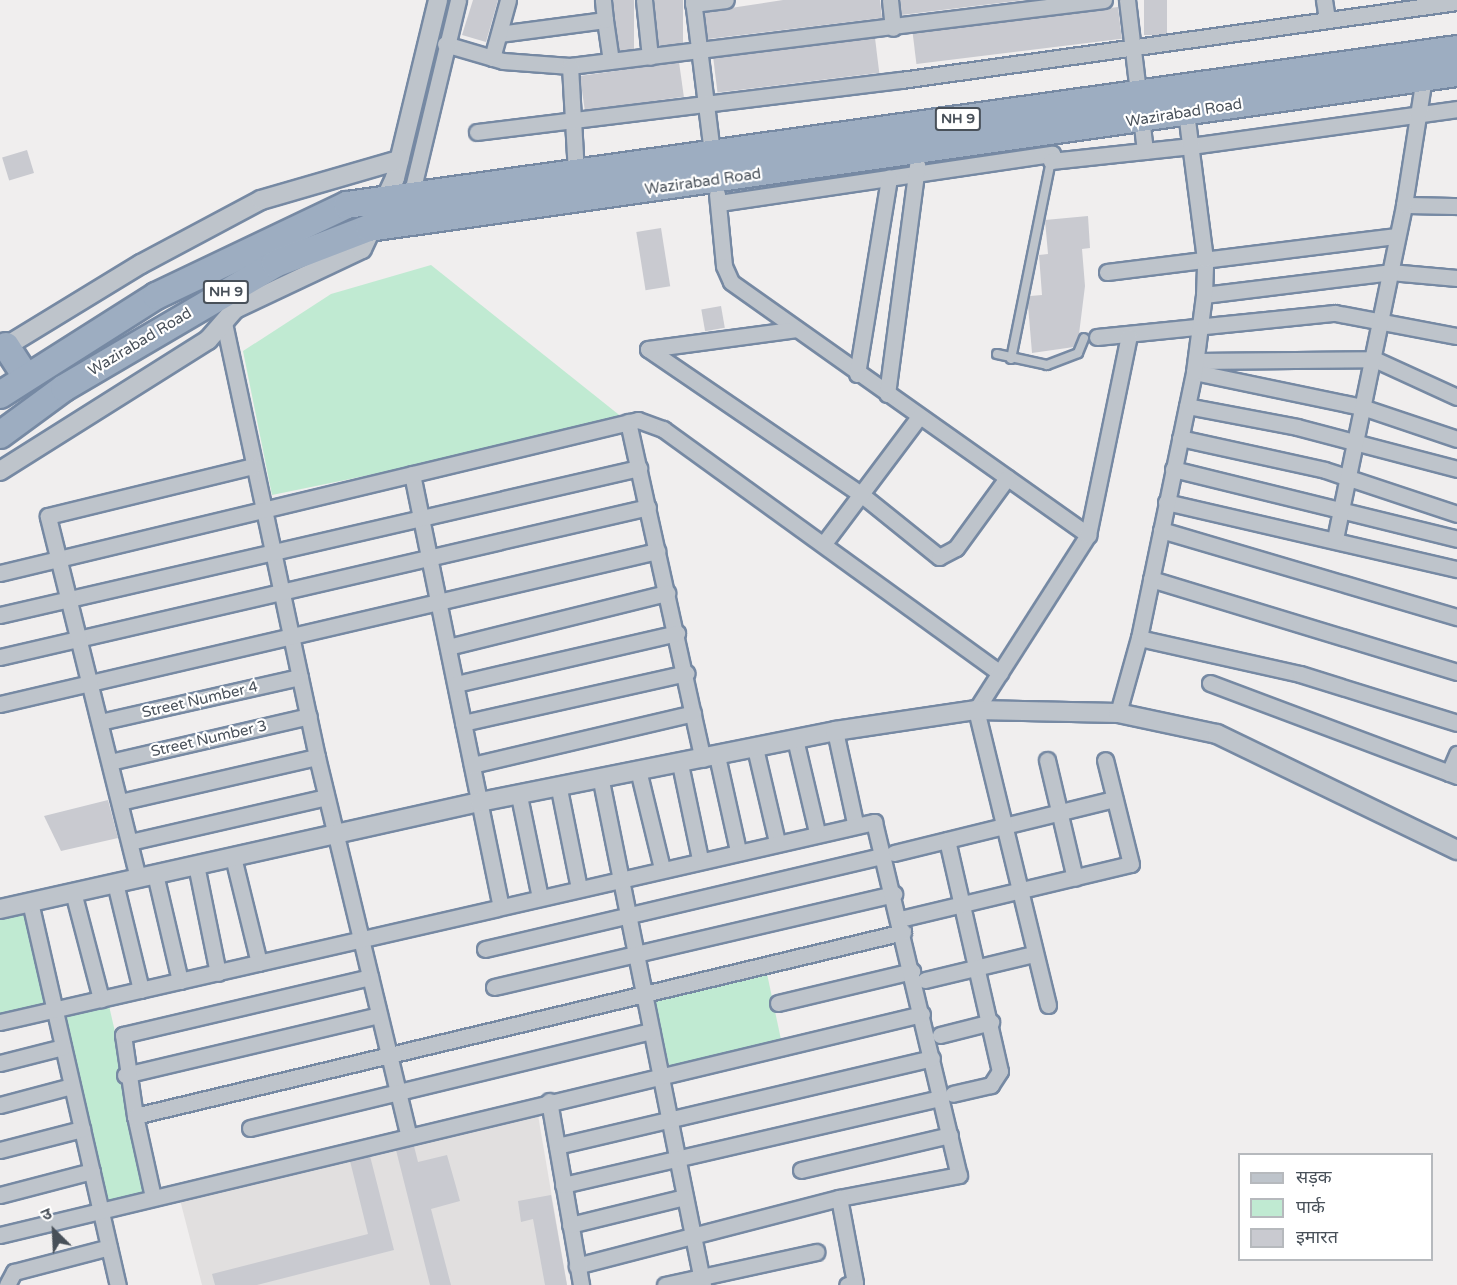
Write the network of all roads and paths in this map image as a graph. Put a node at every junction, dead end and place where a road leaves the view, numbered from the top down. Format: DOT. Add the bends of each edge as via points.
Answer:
graph roads {
  1 [pos="438,0"];
  2 [pos="458,0"];
  3 [pos="508,0"];
  4 [pos="603,0"];
  5 [pos="644,0"];
  6 [pos="726,0"];
  7 [pos="890,0"];
  8 [pos="1104,0"];
  9 [pos="1127,0"];
  10 [pos="1324,0"];
  11 [pos="693,2"];
  12 [pos="1457,2"];
  13 [pos="1327,19"];
  14 [pos="605,20"];
  15 [pos="893,28"];
  16 [pos="499,34"];
  17 [pos="445,44"];
  18 [pos="1135,46"];
  19 [pos="1457,49"];
  20 [pos="698,51"];
  21 [pos="650,57"];
  22 [pos="492,58"];
  23 [pos="610,61"];
  24 [pos="1425,65"];
  25 [pos="570,66"];
  26 [pos="1457,73"];
  27 [pos="704,105"];
  28 [pos="1142,107"];
  29 [pos="1457,109"];
  30 [pos="1186,112"];
  31 [pos="1421,114"];
  32 [pos="571,121"];
  33 [pos="477,132"];
  34 [pos="1191,146"];
  35 [pos="1145,151"];
  36 [pos="712,152"];
  37 [pos="399,160"];
  38 [pos="1051,161"];
  39 [pos="917,163"];
  40 [pos="576,173"];
  41 [pos="889,178"];
  42 [pos="717,192"];
  43 [pos="399,195"];
  44 [pos="1404,206"];
  45 [pos="1457,206"];
  46 [pos="405,221"];
  47 [pos="369,228"];
  48 [pos="1397,236"];
  49 [pos="236,255"];
  50 [pos="1205,259"];
  51 [pos="1107,272"];
  52 [pos="1390,272"];
  53 [pos="1457,278"];
  54 [pos="1204,295"];
  55 [pos="235,300"];
  56 [pos="1380,321"];
  57 [pos="797,329"];
  58 [pos="1200,330"];
  59 [pos="1129,336"];
  60 [pos="1457,336"];
  61 [pos="1090,338"];
  62 [pos="3,348"];
  63 [pos="997,354"];
  64 [pos="1011,358"];
  65 [pos="1374,359"];
  66 [pos="1195,367"];
  67 [pos="857,374"];
  68 [pos="26,376"];
  69 [pos="0,394"];
  70 [pos="887,394"];
  71 [pos="1457,397"];
  72 [pos="1187,406"];
  73 [pos="1362,407"];
  74 [pos="919,417"];
  75 [pos="628,422"];
  76 [pos="0,435"];
  77 [pos="1180,438"];
  78 [pos="1457,439"];
  79 [pos="1355,442"];
  80 [pos="253,466"];
  81 [pos="639,468"];
  82 [pos="1173,469"];
  83 [pos="1457,469"];
  84 [pos="0,471"];
  85 [pos="412,474"];
  86 [pos="1348,476"];
  87 [pos="1007,478"];
  88 [pos="862,495"];
  89 [pos="1166,502"];
  90 [pos="648,507"];
  91 [pos="1341,509"];
  92 [pos="263,512"];
  93 [pos="1457,514"];
  94 [pos="422,518"];
  95 [pos="1161,530"];
  96 [pos="1088,535"];
  97 [pos="1335,538"];
  98 [pos="1457,539"];
  99 [pos="825,542"];
  100 [pos="657,551"];
  101 [pos="273,555"];
  102 [pos="430,559"];
  103 [pos="60,560"];
  104 [pos="1457,569"];
  105 [pos="0,573"];
  106 [pos="1151,579"];
  107 [pos="282,593"];
  108 [pos="667,593"];
  109 [pos="70,599"];
  110 [pos="439,602"];
  111 [pos="0,615"];
  112 [pos="1457,618"];
  113 [pos="677,633"];
  114 [pos="292,638"];
  115 [pos="1139,638"];
  116 [pos="79,639"];
  117 [pos="448,647"];
  118 [pos="0,657"];
  119 [pos="1000,672"];
  120 [pos="1457,672"];
  121 [pos="686,673"];
  122 [pos="300,677"];
  123 [pos="90,682"];
  124 [pos="1210,683"];
  125 [pos="456,684"];
  126 [pos="0,704"];
  127 [pos="976,710"];
  128 [pos="693,713"];
  129 [pos="1118,713"];
  130 [pos="309,716"];
  131 [pos="100,722"];
  132 [pos="463,723"];
  133 [pos="1457,723"];
  134 [pos="835,731"];
  135 [pos="795,739"];
  136 [pos="754,748"];
  137 [pos="1457,754"];
  138 [pos="710,757"];
  139 [pos="317,758"];
  140 [pos="1047,760"];
  141 [pos="1105,760"];
  142 [pos="110,762"];
  143 [pos="680,764"];
  144 [pos="472,765"];
  145 [pos="639,774"];
  146 [pos="1453,775"];
  147 [pos="600,781"];
  148 [pos="559,789"];
  149 [pos="519,796"];
  150 [pos="326,797"];
  151 [pos="1114,799"];
  152 [pos="120,802"];
  153 [pos="480,802"];
  154 [pos="1060,813"];
  155 [pos="855,823"];
  156 [pos="1004,827"];
  157 [pos="817,832"];
  158 [pos="334,835"];
  159 [pos="947,840"];
  160 [pos="130,842"];
  161 [pos="777,842"];
  162 [pos="1457,850"];
  163 [pos="738,851"];
  164 [pos="890,854"];
  165 [pos="233,857"];
  166 [pos="700,859"];
  167 [pos="195,865"];
  168 [pos="662,868"];
  169 [pos="147,876"];
  170 [pos="620,878"];
  171 [pos="1075,878"];
  172 [pos="115,883"];
  173 [pos="579,888"];
  174 [pos="1018,891"];
  175 [pos="73,892"];
  176 [pos="894,894"];
  177 [pos="540,897"];
  178 [pos="30,902"];
  179 [pos="962,904"];
  180 [pos="501,906"];
  181 [pos="0,909"];
  182 [pos="628,916"];
  183 [pos="901,926"];
  184 [pos="361,941"];
  185 [pos="485,949"];
  186 [pos="1033,954"];
  187 [pos="636,955"];
  188 [pos="260,963"];
  189 [pos="977,967"];
  190 [pos="912,971"];
  191 [pos="218,973"];
  192 [pos="369,977"];
  193 [pos="925,980"];
  194 [pos="180,981"];
  195 [pos="494,987"];
  196 [pos="141,990"];
  197 [pos="644,996"];
  198 [pos="100,999"];
  199 [pos="778,1003"];
  200 [pos="1048,1005"];
  201 [pos="55,1009"];
  202 [pos="922,1014"];
  203 [pos="379,1015"];
  204 [pos="0,1022"];
  205 [pos="991,1022"];
  206 [pos="651,1031"];
  207 [pos="940,1035"];
  208 [pos="63,1047"];
  209 [pos="388,1053"];
  210 [pos="932,1058"];
  211 [pos="0,1063"];
  212 [pos="125,1075"];
  213 [pos="660,1075"];
  214 [pos="72,1086"];
  215 [pos="398,1093"];
  216 [pos="947,1096"];
  217 [pos="549,1101"];
  218 [pos="0,1105"];
  219 [pos="135,1116"];
  220 [pos="669,1120"];
  221 [pos="250,1128"];
  222 [pos="82,1129"];
  223 [pos="408,1134"];
  224 [pos="950,1135"];
  225 [pos="557,1146"];
  226 [pos="0,1150"];
  227 [pos="677,1159"];
  228 [pos="801,1170"];
  229 [pos="92,1171"];
  230 [pos="563,1185"];
  231 [pos="0,1195"];
  232 [pos="153,1197"];
  233 [pos="685,1197"];
  234 [pos="839,1198"];
  235 [pos="101,1209"];
  236 [pos="570,1225"];
  237 [pos="0,1235"];
  238 [pos="694,1239"];
  239 [pos="109,1247"];
  240 [pos="816,1252"];
  241 [pos="577,1266"];
  242 [pos="702,1281"];
  243 [pos="7,1285"];
  244 [pos="118,1285"];
  245 [pos="581,1285"];
  246 [pos="665,1285"];
  247 [pos="847,1285"];
  1 -- 37 [label="street"];
  2 -- 17 [label="street"];
  3 -- 16 [label="street"];
  4 -- 14 [label="street"];
  5 -- 21 [label="street"];
  6 -- 11 [label="street"];
  7 -- 15 [label="street"];
  8 -- 15 [label="street"];
  9 -- 18 [label="street"];
  10 -- 13 [label="street"];
  11 -- 20 [label="street"];
  12 -- 13 [label="street"];
  13 -- 18 [label="street"];
  14 -- 16 [label="street"];
  14 -- 23 [label="street"];
  15 -- 20 [label="street"];
  16 -- 22 [label="street"];
  17 -- 22 [label="street"];
  17 -- 43 [label="street"];
  18 -- 27 [label="street"];
  18 -- 28 [label="street"];
  19 -- 24 [label="highway, Wazirabad Road / NH 9"];
  20 -- 21 [label="street"];
  20 -- 27 [label="street"];
  21 -- 23 [label="street"];
  22 -- 25 [label="street"];
  23 -- 25 [label="street"];
  24 -- 26 [label="highway, Wazirabad Road / NH 9"];
  24 -- 28 [label="highway, Wazirabad Road / NH 9"];
  24 -- 30 [label="highway, Wazirabad Road / NH 9"];
  24 -- 31 [label="street"];
  25 -- 32 [label="street"];
  27 -- 32 [label="street"];
  27 -- 36 [label="street"];
  28 -- 30 [label="highway, Wazirabad Road / NH 9"];
  28 -- 35 [label="street"];
  28 -- 36 [label="highway, Wazirabad Road / NH 9"];
  28 -- 39 [label="highway, Wazirabad Road / NH 9"];
  29 -- 31 [label="street"];
  30 -- 34 [label="street"];
  31 -- 34 [label="street"];
  31 -- 44 [label="street"];
  32 -- 33 [label="street"];
  32 -- 40 [label="street"];
  34 -- 35 [label="street"];
  34 -- 50 [label="street"];
  35 -- 38 [label="street"];
  36 -- 40 [label="highway, Wazirabad Road / NH 9"];
  36 -- 42 [label="street"];
  37 -- 43 [label="street"];
  37 -- 62 [label="street" via="308,182 261,200 141,264"];
  38 -- 39 [label="street" via="1052,154"];
  38 -- 64 [label="lane"];
  39 -- 41 [label="street"];
  39 -- 42 [label="highway, Wazirabad Road / NH 9"];
  39 -- 70 [label="street"];
  40 -- 43 [label="highway, Wazirabad Road / NH 9"];
  41 -- 42 [label="street"];
  41 -- 67 [label="street"];
  42 -- 46 [label="highway, Wazirabad Road / NH 9"];
  42 -- 57 [label="street" via="724,267 731,282"];
  43 -- 46 [label="street"];
  43 -- 47 [label="street"];
  43 -- 49 [label="highway, Wazirabad Road / NH 9" via="347,205"];
  44 -- 45 [label="street"];
  44 -- 48 [label="street"];
  46 -- 47 [label="highway, Wazirabad Road / NH 9"];
  47 -- 55 [label="highway, Wazirabad Road / NH 9"];
  48 -- 50 [label="street"];
  48 -- 52 [label="street"];
  49 -- 55 [label="highway"];
  49 -- 68 [label="highway, Wazirabad Road / NH 9" via="156,296"];
  50 -- 51 [label="street"];
  50 -- 54 [label="street"];
  52 -- 53 [label="street"];
  52 -- 54 [label="street"];
  52 -- 56 [label="street"];
  54 -- 58 [label="street"];
  55 -- 76 [label="highway, Wazirabad Road / NH 9" via="64,388"];
  55 -- 80 [label="street"];
  55 -- 84 [label="street" via="208,340"];
  56 -- 58 [label="street" via="1335,313"];
  56 -- 60 [label="street"];
  56 -- 65 [label="street"];
  57 -- 67 [label="street"];
  57 -- 88 [label="street" via="648,349"];
  58 -- 59 [label="street"];
  58 -- 66 [label="street"];
  59 -- 61 [label="street"];
  59 -- 96 [label="street"];
  61 -- 64 [label="lane" via="1066,361 1047,365"];
  62 -- 68 [label="highway"];
  63 -- 64 [label="lane"];
  65 -- 66 [label="street"];
  65 -- 71 [label="street"];
  65 -- 73 [label="street"];
  66 -- 72 [label="street"];
  66 -- 73 [label="street"];
  67 -- 70 [label="street"];
  68 -- 69 [label="highway, Wazirabad Road / NH 9"];
  70 -- 74 [label="street"];
  72 -- 77 [label="street"];
  72 -- 79 [label="street"];
  73 -- 78 [label="street"];
  73 -- 79 [label="street"];
  74 -- 87 [label="street"];
  74 -- 88 [label="street"];
  75 -- 81 [label="street"];
  75 -- 85 [label="street"];
  75 -- 99 [label="street" via="651,422 663,429"];
  77 -- 82 [label="street"];
  77 -- 86 [label="street"];
  79 -- 83 [label="street"];
  79 -- 86 [label="street"];
  80 -- 92 [label="street"];
  80 -- 103 [label="street" via="48,516"];
  81 -- 90 [label="street"];
  81 -- 94 [label="street"];
  82 -- 89 [label="street"];
  82 -- 91 [label="street"];
  85 -- 92 [label="street"];
  85 -- 94 [label="street"];
  86 -- 91 [label="street"];
  86 -- 93 [label="street"];
  87 -- 88 [label="street" via="945,557"];
  87 -- 96 [label="street"];
  88 -- 99 [label="street"];
  89 -- 95 [label="street"];
  89 -- 97 [label="street"];
  90 -- 100 [label="street"];
  90 -- 102 [label="street"];
  91 -- 97 [label="street"];
  91 -- 98 [label="street"];
  92 -- 101 [label="street"];
  92 -- 103 [label="street"];
  94 -- 101 [label="street"];
  94 -- 102 [label="street"];
  95 -- 106 [label="street"];
  95 -- 112 [label="street"];
  96 -- 119 [label="street"];
  97 -- 104 [label="street"];
  99 -- 119 [label="street"];
  100 -- 108 [label="street"];
  100 -- 110 [label="street"];
  101 -- 107 [label="street"];
  101 -- 109 [label="street"];
  102 -- 107 [label="street"];
  102 -- 110 [label="street"];
  103 -- 105 [label="street"];
  103 -- 109 [label="street"];
  106 -- 115 [label="street"];
  106 -- 120 [label="street"];
  107 -- 114 [label="street"];
  107 -- 116 [label="street"];
  108 -- 113 [label="street"];
  108 -- 117 [label="street"];
  109 -- 111 [label="street"];
  109 -- 116 [label="street"];
  110 -- 114 [label="street"];
  110 -- 117 [label="street"];
  113 -- 121 [label="street"];
  113 -- 125 [label="street"];
  114 -- 122 [label="street"];
  114 -- 123 [label="street"];
  115 -- 129 [label="street"];
  115 -- 133 [label="street" via="1300,674"];
  116 -- 118 [label="street"];
  116 -- 123 [label="street"];
  117 -- 125 [label="street"];
  119 -- 127 [label="street"];
  121 -- 128 [label="street"];
  121 -- 132 [label="street"];
  122 -- 130 [label="street"];
  122 -- 131 [label="street, Street Number 4"];
  123 -- 126 [label="street"];
  123 -- 131 [label="street"];
  124 -- 146 [label="street"];
  125 -- 132 [label="street"];
  127 -- 129 [label="street"];
  127 -- 134 [label="street"];
  127 -- 156 [label="street"];
  128 -- 138 [label="street"];
  128 -- 144 [label="street"];
  129 -- 162 [label="street" via="1217,734"];
  130 -- 139 [label="street"];
  130 -- 142 [label="street, Street Number 3"];
  131 -- 142 [label="street"];
  132 -- 144 [label="street"];
  134 -- 135 [label="street"];
  134 -- 155 [label="street"];
  135 -- 136 [label="street"];
  135 -- 157 [label="street"];
  136 -- 138 [label="street"];
  136 -- 161 [label="street"];
  137 -- 146 [label="street"];
  138 -- 143 [label="street"];
  138 -- 163 [label="street"];
  139 -- 150 [label="street"];
  139 -- 152 [label="street"];
  140 -- 154 [label="street"];
  141 -- 151 [label="street"];
  142 -- 152 [label="street"];
  143 -- 145 [label="street"];
  143 -- 166 [label="street"];
  144 -- 153 [label="street"];
  145 -- 147 [label="street"];
  145 -- 168 [label="street"];
  147 -- 148 [label="street"];
  147 -- 170 [label="street"];
  148 -- 149 [label="street"];
  148 -- 173 [label="street"];
  149 -- 153 [label="street"];
  149 -- 177 [label="street"];
  150 -- 158 [label="street"];
  150 -- 160 [label="street"];
  151 -- 154 [label="street"];
  151 -- 171 [label="street" via="1131,864"];
  152 -- 160 [label="street"];
  153 -- 158 [label="street"];
  153 -- 180 [label="street"];
  154 -- 156 [label="street"];
  154 -- 171 [label="street"];
  155 -- 157 [label="street"];
  155 -- 164 [label="street" via="874,822"];
  156 -- 159 [label="street"];
  156 -- 174 [label="street"];
  157 -- 161 [label="street"];
  158 -- 165 [label="street"];
  158 -- 184 [label="street"];
  159 -- 164 [label="street"];
  159 -- 179 [label="street"];
  160 -- 169 [label="street"];
  161 -- 163 [label="street"];
  163 -- 166 [label="street"];
  164 -- 176 [label="street"];
  164 -- 182 [label="street"];
  165 -- 167 [label="street"];
  165 -- 188 [label="street"];
  166 -- 168 [label="street"];
  167 -- 169 [label="street"];
  167 -- 191 [label="street"];
  168 -- 170 [label="street"];
  169 -- 172 [label="street"];
  169 -- 194 [label="street"];
  170 -- 173 [label="street"];
  170 -- 182 [label="street"];
  171 -- 174 [label="street"];
  172 -- 175 [label="street"];
  172 -- 196 [label="street"];
  173 -- 177 [label="street"];
  174 -- 179 [label="street"];
  174 -- 186 [label="street"];
  175 -- 178 [label="street"];
  175 -- 198 [label="street"];
  176 -- 183 [label="street"];
  176 -- 187 [label="street"];
  177 -- 180 [label="street"];
  178 -- 181 [label="street"];
  178 -- 201 [label="street"];
  179 -- 183 [label="street"];
  179 -- 189 [label="street"];
  180 -- 184 [label="street"];
  182 -- 185 [label="street"];
  182 -- 187 [label="street"];
  183 -- 190 [label="street"];
  183 -- 197 [label="street"];
  184 -- 188 [label="street"];
  184 -- 192 [label="street"];
  186 -- 189 [label="street"];
  186 -- 200 [label="street"];
  187 -- 195 [label="street"];
  187 -- 197 [label="street"];
  188 -- 191 [label="street"];
  189 -- 193 [label="street"];
  189 -- 205 [label="street"];
  190 -- 199 [label="street"];
  190 -- 202 [label="street"];
  191 -- 194 [label="street"];
  192 -- 203 [label="street"];
  192 -- 212 [label="street" via="123,1035"];
  194 -- 196 [label="street"];
  196 -- 198 [label="street"];
  197 -- 206 [label="street"];
  197 -- 209 [label="street"];
  198 -- 201 [label="street"];
  201 -- 204 [label="street"];
  201 -- 208 [label="street"];
  202 -- 210 [label="street"];
  202 -- 213 [label="street"];
  203 -- 209 [label="street"];
  203 -- 212 [label="street"];
  205 -- 207 [label="street"];
  205 -- 216 [label="street" via="999,1078"];
  206 -- 213 [label="street"];
  206 -- 215 [label="street"];
  208 -- 211 [label="street"];
  208 -- 214 [label="street"];
  209 -- 215 [label="street"];
  209 -- 219 [label="street"];
  210 -- 216 [label="street"];
  210 -- 220 [label="street"];
  212 -- 219 [label="street"];
  213 -- 217 [label="street"];
  213 -- 220 [label="street"];
  214 -- 218 [label="street"];
  214 -- 222 [label="street"];
  215 -- 221 [label="street"];
  215 -- 223 [label="street"];
  216 -- 224 [label="street"];
  216 -- 227 [label="street"];
  217 -- 223 [label="street"];
  217 -- 225 [label="street"];
  219 -- 232 [label="street"];
  220 -- 225 [label="street"];
  220 -- 227 [label="street"];
  222 -- 226 [label="street"];
  222 -- 229 [label="street"];
  223 -- 232 [label="street"];
  224 -- 228 [label="street"];
  224 -- 234 [label="street" via="959,1174"];
  225 -- 230 [label="street"];
  227 -- 230 [label="street"];
  227 -- 233 [label="street"];
  229 -- 231 [label="street"];
  229 -- 235 [label="street"];
  230 -- 236 [label="street"];
  232 -- 235 [label="street"];
  233 -- 236 [label="street"];
  233 -- 238 [label="street"];
  234 -- 238 [label="street"];
  234 -- 247 [label="street" via="855,1283"];
  235 -- 237 [label="street"];
  235 -- 239 [label="street"];
  236 -- 241 [label="street"];
  238 -- 241 [label="street"];
  238 -- 242 [label="street"];
  239 -- 243 [label="street" via="14,1272"];
  239 -- 244 [label="street"];
  240 -- 242 [label="street"];
  241 -- 245 [label="street"];
  242 -- 246 [label="street"];
}
